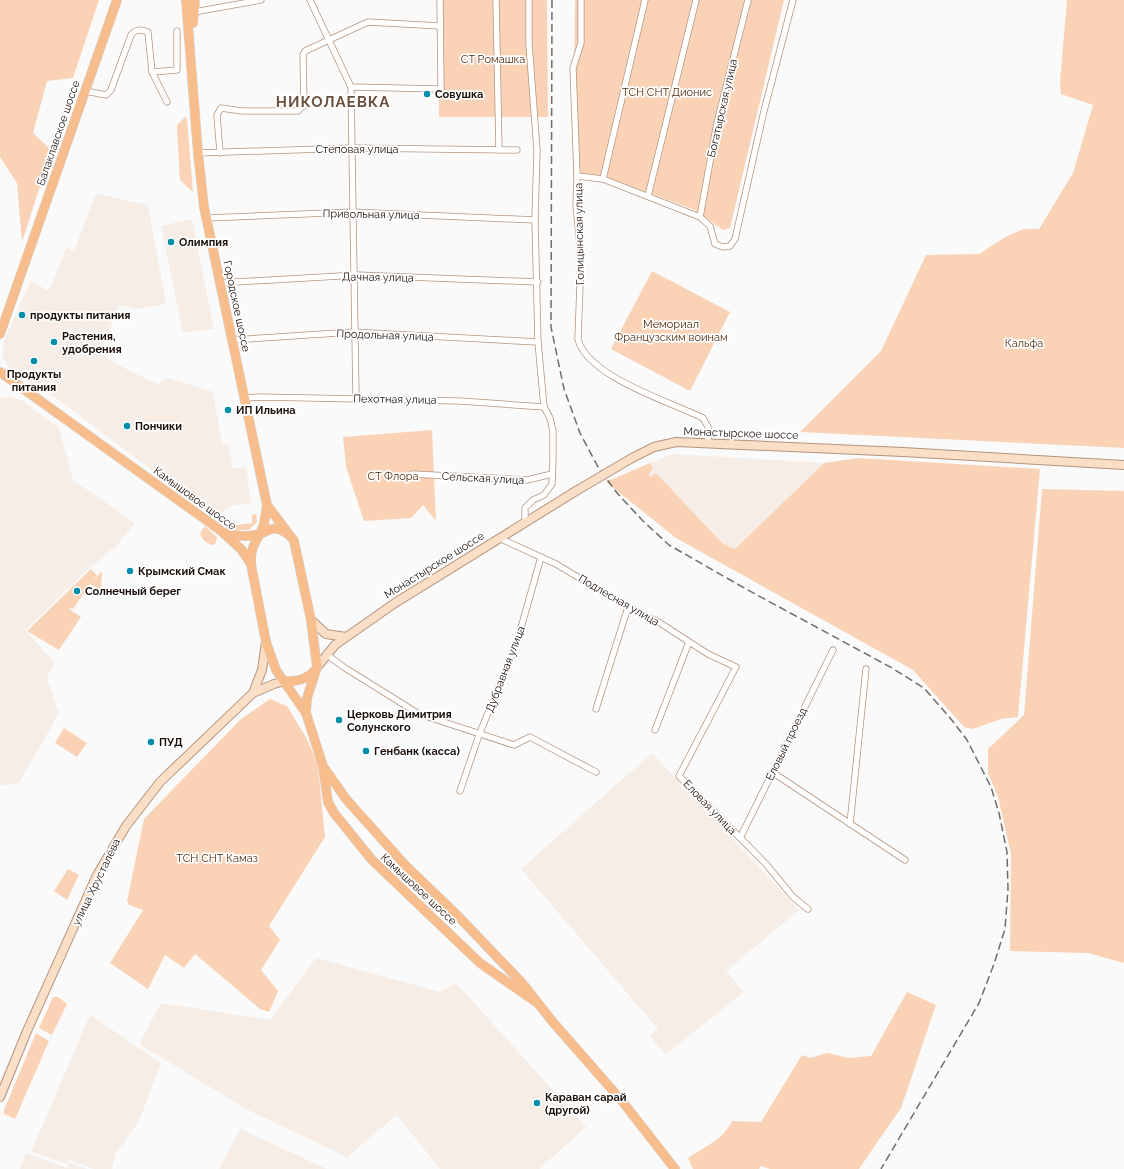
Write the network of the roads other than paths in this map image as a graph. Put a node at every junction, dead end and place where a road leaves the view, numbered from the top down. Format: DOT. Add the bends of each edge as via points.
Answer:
graph roads {
  1 [pos="186,0"];
  2 [pos="195,0"];
  3 [pos="228,0"];
  4 [pos="261,0"];
  5 [pos="310,0"];
  6 [pos="440,0"];
  7 [pos="496,0"];
  8 [pos="529,0"];
  9 [pos="581,0"];
  10 [pos="645,0"];
  11 [pos="696,0"];
  12 [pos="748,0"];
  13 [pos="793,0"];
  14 [pos="117,2"];
  15 [pos="228,7"];
  16 [pos="194,12"];
  17 [pos="440,26"];
  18 [pos="177,31"];
  19 [pos="329,41"];
  20 [pos="191,50"];
  21 [pos="152,72"];
  22 [pos="351,87"];
  23 [pos="85,91"];
  24 [pos="167,102"];
  25 [pos="352,148"];
  26 [pos="499,150"];
  27 [pos="517,150"];
  28 [pos="198,153"];
  29 [pos="220,153"];
  30 [pos="577,176"];
  31 [pos="603,179"];
  32 [pos="648,196"];
  33 [pos="353,212"];
  34 [pos="206,218"];
  35 [pos="700,218"];
  36 [pos="536,220"];
  37 [pos="353,275"];
  38 [pos="538,282"];
  39 [pos="219,283"];
  40 [pos="353,332"];
  41 [pos="0,334"];
  42 [pos="232,340"];
  43 [pos="538,342"];
  44 [pos="0,372"];
  45 [pos="246,398"];
  46 [pos="356,398"];
  47 [pos="544,407"];
  48 [pos="708,443"];
  49 [pos="1124,464"];
  50 [pos="412,474"];
  51 [pos="552,474"];
  52 [pos="267,505"];
  53 [pos="526,521"];
  54 [pos="224,533"];
  55 [pos="259,535"];
  56 [pos="291,536"];
  57 [pos="500,538"];
  58 [pos="541,557"];
  59 [pos="251,564"];
  60 [pos="628,607"];
  61 [pos="311,620"];
  62 [pos="346,637"];
  63 [pos="266,642"];
  64 [pos="689,642"];
  65 [pos="833,650"];
  66 [pos="326,654"];
  67 [pos="317,667"];
  68 [pos="736,667"];
  69 [pos="866,669"];
  70 [pos="285,681"];
  71 [pos="253,693"];
  72 [pos="596,709"];
  73 [pos="306,714"];
  74 [pos="655,730"];
  75 [pos="479,735"];
  76 [pos="323,766"];
  77 [pos="596,772"];
  78 [pos="772,772"];
  79 [pos="460,790"];
  80 [pos="850,824"];
  81 [pos="740,838"];
  82 [pos="905,860"];
  83 [pos="808,909"];
  84 [pos="536,1002"];
  85 [pos="0,1097"];
  86 [pos="675,1169"];
  1 -- 20 [label="main road, Городское шоссе"];
  2 -- 16 [label="main road"];
  3 -- 15 [label="street"];
  4 -- 15 [label="street"];
  5 -- 19 [label="street"];
  6 -- 17 [label="street"];
  7 -- 26 [label="street"];
  8 -- 36 [label="street" via="529,44 537,150"];
  9 -- 30 [label="street, Голицынская улица" via="581,43 573,68"];
  10 -- 31 [label="street"];
  11 -- 32 [label="street"];
  12 -- 35 [label="street, Богатырская улица" via="717,123"];
  13 -- 35 [label="street" via="733,243 726,247 716,244 710,226"];
  14 -- 23 [label="main road, Балаклавское шоссе"];
  15 -- 16 [label="street"];
  16 -- 20 [label="main road"];
  17 -- 19 [label="street" via="368,22"];
  17 -- 22 [label="street" via="441,89"];
  18 -- 21 [label="street" via="177,70"];
  19 -- 22 [label="street"];
  19 -- 29 [label="street" via="303,54 302,109 242,111 221,108 217,115"];
  20 -- 28 [label="main road, Городское шоссе"];
  21 -- 23 [label="street" via="148,32 135,31 131,35 111,90 106,95"];
  21 -- 24 [label="street"];
  22 -- 25 [label="street"];
  23 -- 41 [label="main road, Балаклавское шоссе"];
  25 -- 26 [label="street, Степовая улица"];
  25 -- 29 [label="street, Степовая улица"];
  25 -- 33 [label="street"];
  26 -- 27 [label="street, Степовая улица"];
  28 -- 29 [label="street, Степовая улица"];
  28 -- 34 [label="main road, Городское шоссе"];
  30 -- 31 [label="street"];
  30 -- 48 [label="street, Голицынская улица" via="576,205 581,257 578,339 580,346 589,358 619,380 702,418 708,427"];
  31 -- 32 [label="street"];
  32 -- 35 [label="street"];
  33 -- 34 [label="street, Привольная улица"];
  33 -- 36 [label="street, Привольная улица"];
  33 -- 37 [label="street"];
  34 -- 39 [label="main road, Городское шоссе"];
  36 -- 38 [label="street"];
  37 -- 38 [label="street, Дачная улица"];
  37 -- 39 [label="street, Дачная улица"];
  37 -- 40 [label="street"];
  38 -- 43 [label="street"];
  39 -- 42 [label="main road, Городское шоссе"];
  40 -- 42 [label="street, Продольная улица"];
  40 -- 43 [label="street, Продольная улица"];
  40 -- 46 [label="street"];
  42 -- 45 [label="main road, Городское шоссе"];
  43 -- 47 [label="street"];
  44 -- 54 [label="main road, Камышовое шоссе"];
  45 -- 46 [label="street, Пехотная улица"];
  45 -- 52 [label="main road, Городское шоссе"];
  46 -- 47 [label="street, Пехотная улица"];
  47 -- 51 [label="street" via="553,431"];
  48 -- 49 [label="main road, Монастырское шоссе"];
  48 -- 53 [label="main road, Монастырское шоссе, bridge" via="676,442 654,447"];
  50 -- 51 [label="street, Сельская улица" via="527,480"];
  51 -- 53 [label="street" via="552,484 544,495 532,500 525,508"];
  52 -- 55 [label="main road, Городское шоссе"];
  52 -- 56 [label="main road"];
  53 -- 57 [label="main road, Монастырское шоссе"];
  54 -- 55 [label="main road"];
  54 -- 59 [label="main road, Камышовое шоссе" via="241,549"];
  55 -- 56 [label="main road" via="272,529"];
  55 -- 59 [label="main road, Городское шоссе" via="250,553"];
  56 -- 61 [label="main road"];
  57 -- 58 [label="street, Подлесная улица"];
  57 -- 62 [label="main road, Монастырское шоссе" via="395,603"];
  58 -- 60 [label="street, Подлесная улица"];
  58 -- 75 [label="street, Дубравная улица" via="517,642"];
  59 -- 63 [label="main road, Камышовое шоссе"];
  60 -- 64 [label="street, Подлесная улица" via="660,623"];
  60 -- 72 [label="street"];
  61 -- 62 [label="main road" via="326,634"];
  61 -- 67 [label="main road"];
  62 -- 66 [label="main road, Монастырское шоссе"];
  63 -- 70 [label="main road, Камышовое шоссе" via="276,670"];
  63 -- 71 [label="main road" via="262,670"];
  64 -- 68 [label="street, Подлесная улица"];
  64 -- 74 [label="street"];
  65 -- 78 [label="street, Еловый проезд"];
  66 -- 67 [label="main road, Монастырское шоссе"];
  66 -- 75 [label="street" via="419,714"];
  67 -- 70 [label="main road, Монастырское шоссе" via="300,681"];
  67 -- 73 [label="main road" via="309,692"];
  68 -- 81 [label="street, Еловая улица" via="679,776"];
  69 -- 80 [label="street"];
  70 -- 71 [label="main road, улица Хрусталёва"];
  70 -- 73 [label="main road, Камышовое шоссе"];
  71 -- 85 [label="main road, улица Хрусталёва" via="160,782 117,838 97,875"];
  73 -- 76 [label="main road, Камышовое шоссе"];
  75 -- 77 [label="street" via="514,746 530,737"];
  75 -- 79 [label="street, Дубравная улица"];
  76 -- 84 [label="main road, Камышовое шоссе" via="346,799 405,864 523,984"];
  76 -- 84 [label="main road, Камышовое шоссе" via="328,802 372,860 480,963"];
  78 -- 80 [label="street"];
  78 -- 81 [label="street, Еловый проезд"];
  80 -- 82 [label="street"];
  81 -- 83 [label="street, Еловая улица" via="793,897"];
  84 -- 86 [label="main road, Камышовое шоссе" via="622,1101"];
}
